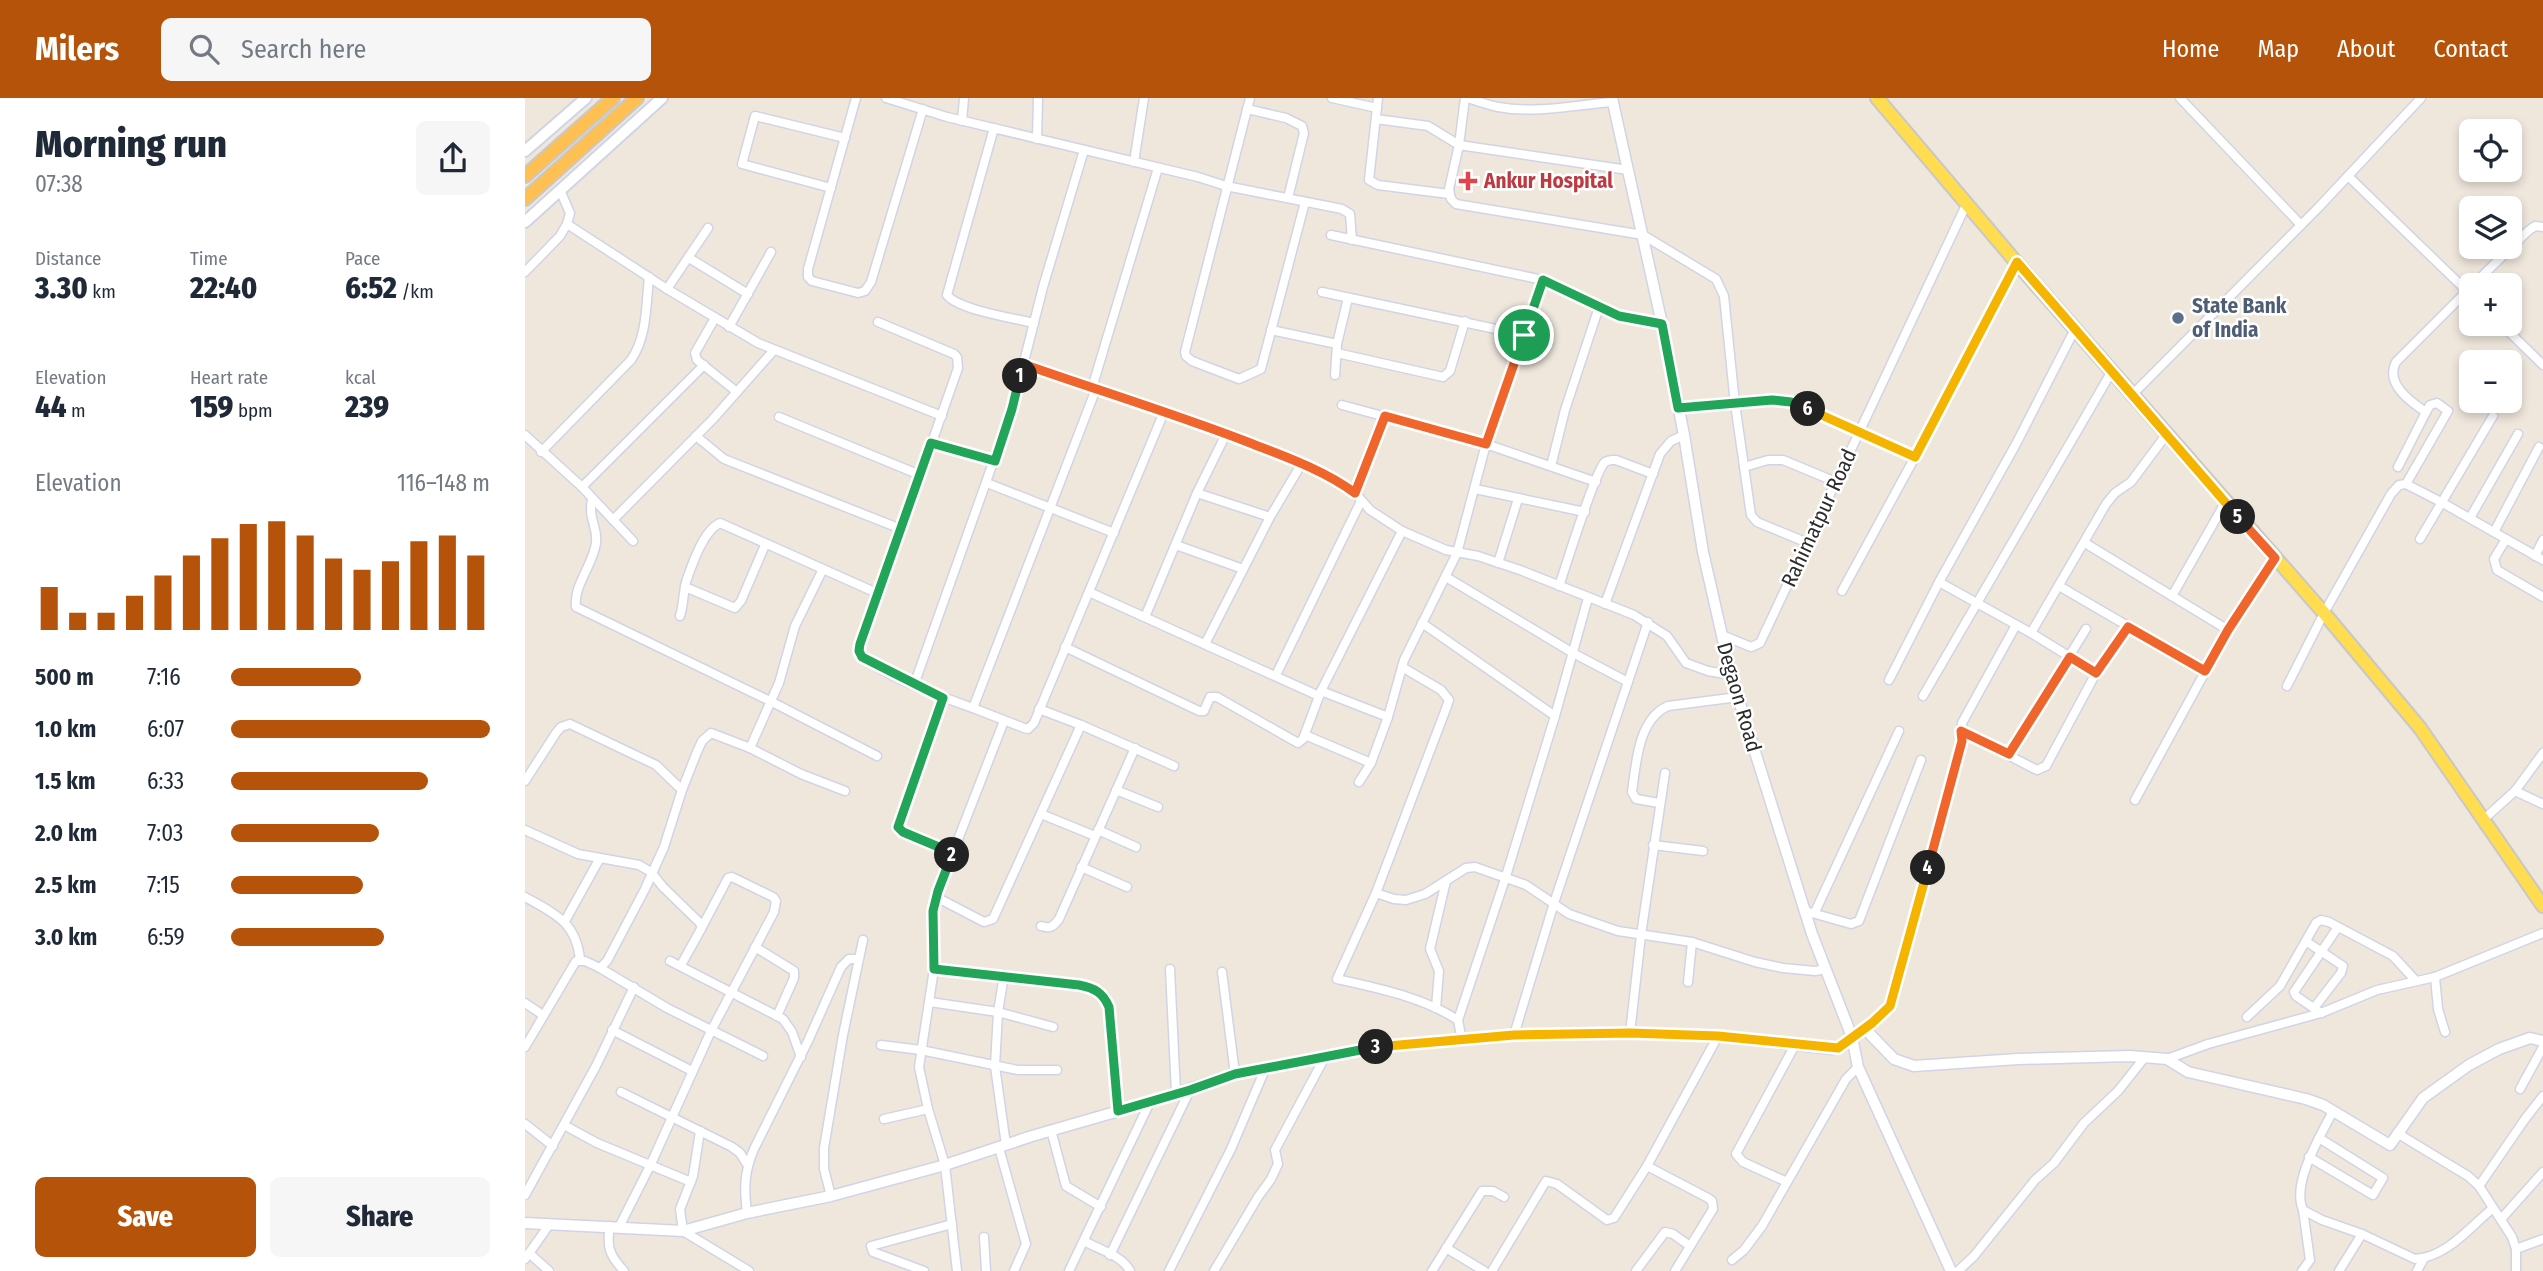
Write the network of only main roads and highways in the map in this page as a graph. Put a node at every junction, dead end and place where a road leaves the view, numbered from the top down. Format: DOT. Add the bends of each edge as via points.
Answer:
graph roads {
  1 [pos="586,98"];
  2 [pos="613,98"];
  3 [pos="637,98"];
  4 [pos="662,98"];
  5 [pos="1877,98"];
  6 [pos="525,151"];
  7 [pos="525,176"];
  8 [pos="525,199"];
  9 [pos="525,222"];
  10 [pos="2543,906"];
  1 -- 6 [label="main road"];
  2 -- 7 [label="highway"];
  3 -- 8 [label="highway"];
  4 -- 9 [label="main road"];
  5 -- 10 [label="main road" via="2420,728"];
}
